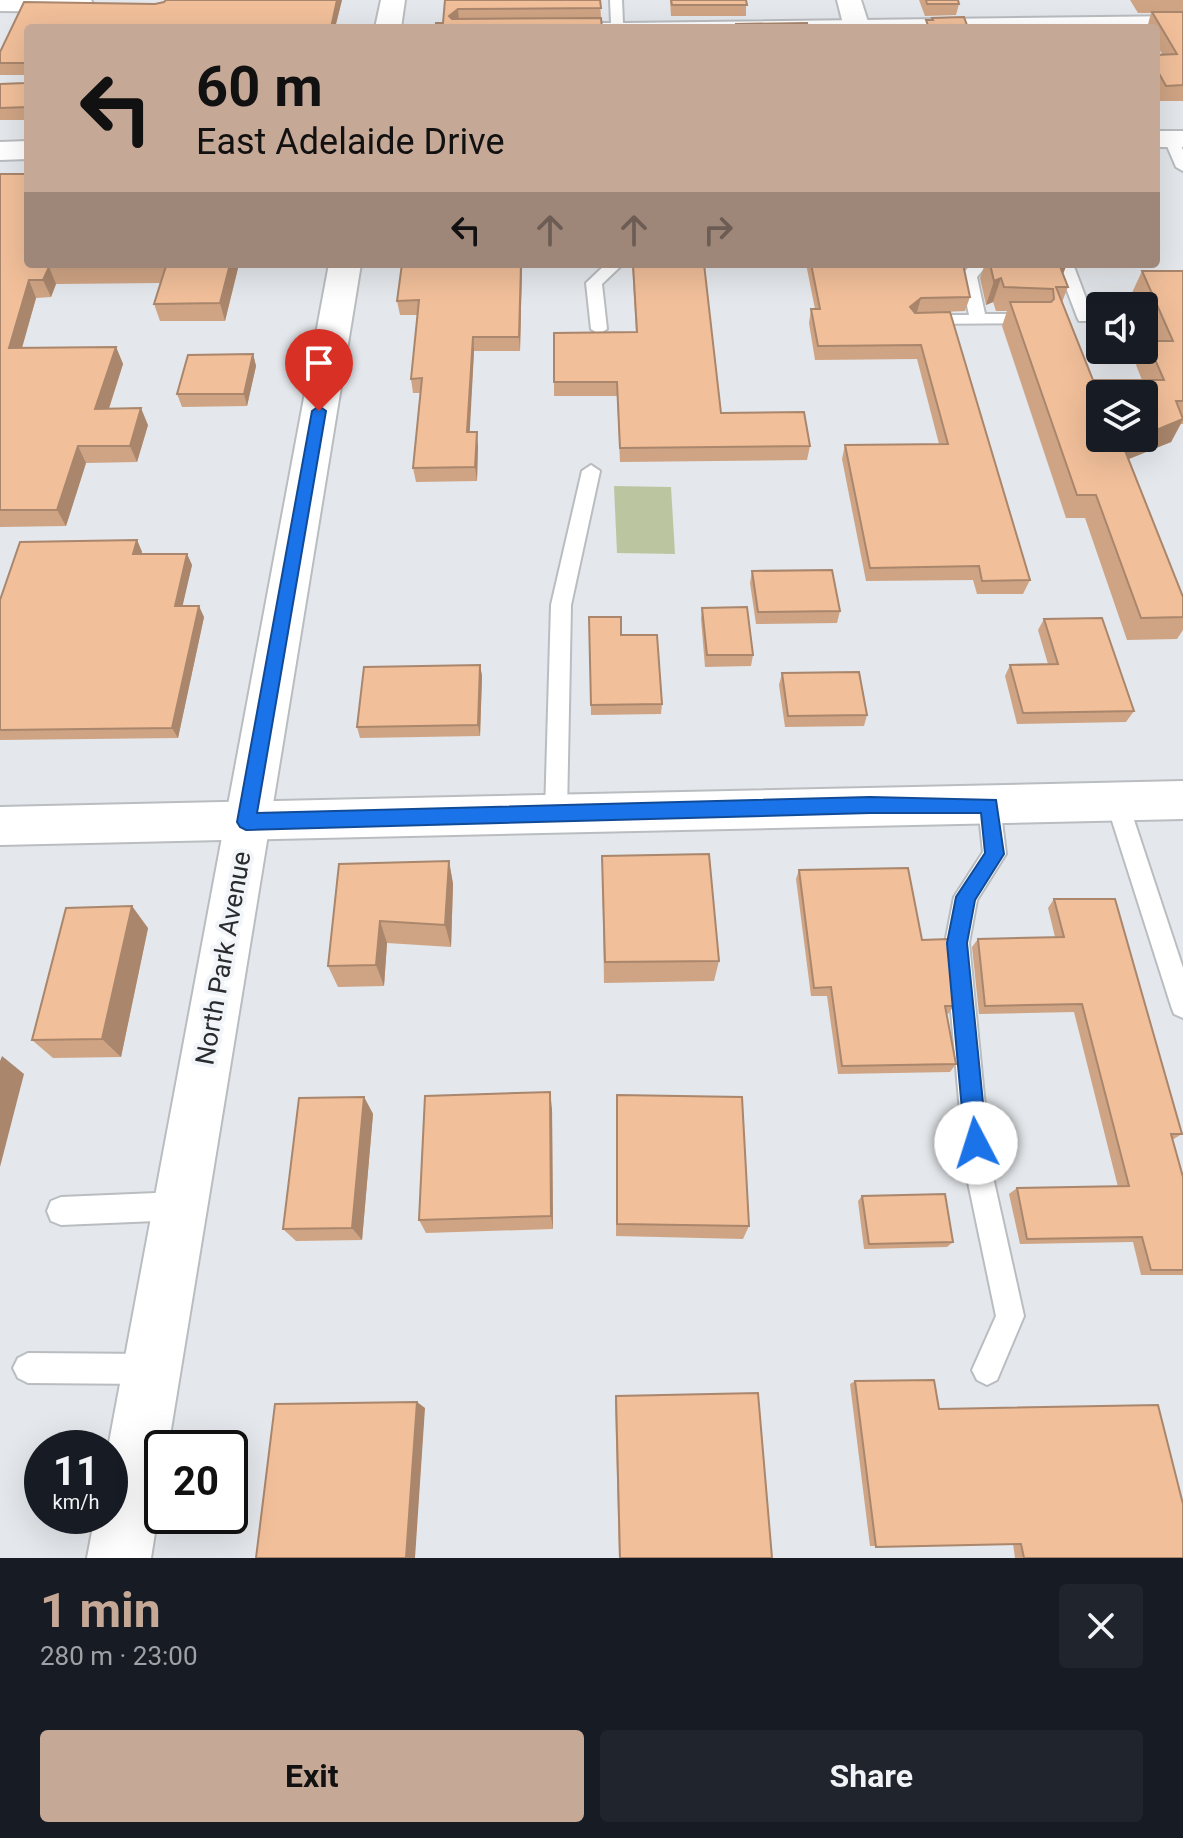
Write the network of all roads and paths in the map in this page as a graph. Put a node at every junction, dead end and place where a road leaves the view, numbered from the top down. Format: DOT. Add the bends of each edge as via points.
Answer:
graph roads {
  1 [pos="393,0"];
  2 [pos="616,0"];
  3 [pos="0,2"];
  4 [pos="111,5"];
  5 [pos="854,17"];
  6 [pos="1183,20"];
  7 [pos="389,24"];
  8 [pos="617,24"];
  9 [pos="688,24"];
  10 [pos="1170,139"];
  11 [pos="24,150"];
  12 [pos="0,151"];
  13 [pos="1183,167"];
  14 [pos="344,268"];
  15 [pos="611,268"];
  16 [pos="976,268"];
  17 [pos="1067,268"];
  18 [pos="1085,317"];
  19 [pos="978,319"];
  20 [pos="1036,319"];
  21 [pos="917,320"];
  22 [pos="599,329"];
  23 [pos="591,471"];
  24 [pos="1183,800"];
  25 [pos="1117,802"];
  26 [pos="989,805"];
  27 [pos="556,813"];
  28 [pos="246,822"];
  29 [pos="0,826"];
  30 [pos="1183,1006"];
  31 [pos="180,1206"];
  32 [pos="61,1211"];
  33 [pos="28,1368"];
  34 [pos="151,1369"];
  35 [pos="987,1370"];
  36 [pos="119,1558"];
  1 -- 7 [label="street"];
  2 -- 8 [label="lane"];
  3 -- 4 [label="street"];
  5 -- 6 [label="lane"];
  5 -- 9 [label="lane"];
  10 -- 13 [label="lane"];
  11 -- 12 [label="street"];
  14 -- 28 [label="street, North Park Avenue"];
  15 -- 22 [label="lane" via="594,283"];
  16 -- 19 [label="lane" via="969,276"];
  17 -- 18 [label="lane"];
  19 -- 20 [label="lane"];
  19 -- 21 [label="lane"];
  23 -- 27 [label="lane" via="561,605"];
  24 -- 25 [label="street"];
  25 -- 26 [label="street"];
  25 -- 30 [label="lane"];
  26 -- 27 [label="street"];
  26 -- 35 [label="lane" via="995,854 966,897 957,943 978,1168 1010,1316"];
  27 -- 28 [label="street"];
  28 -- 29 [label="street"];
  28 -- 31 [label="street, North Park Avenue"];
  31 -- 32 [label="lane"];
  31 -- 34 [label="street, North Park Avenue"];
  33 -- 34 [label="lane"];
  34 -- 36 [label="street, North Park Avenue"];
}
